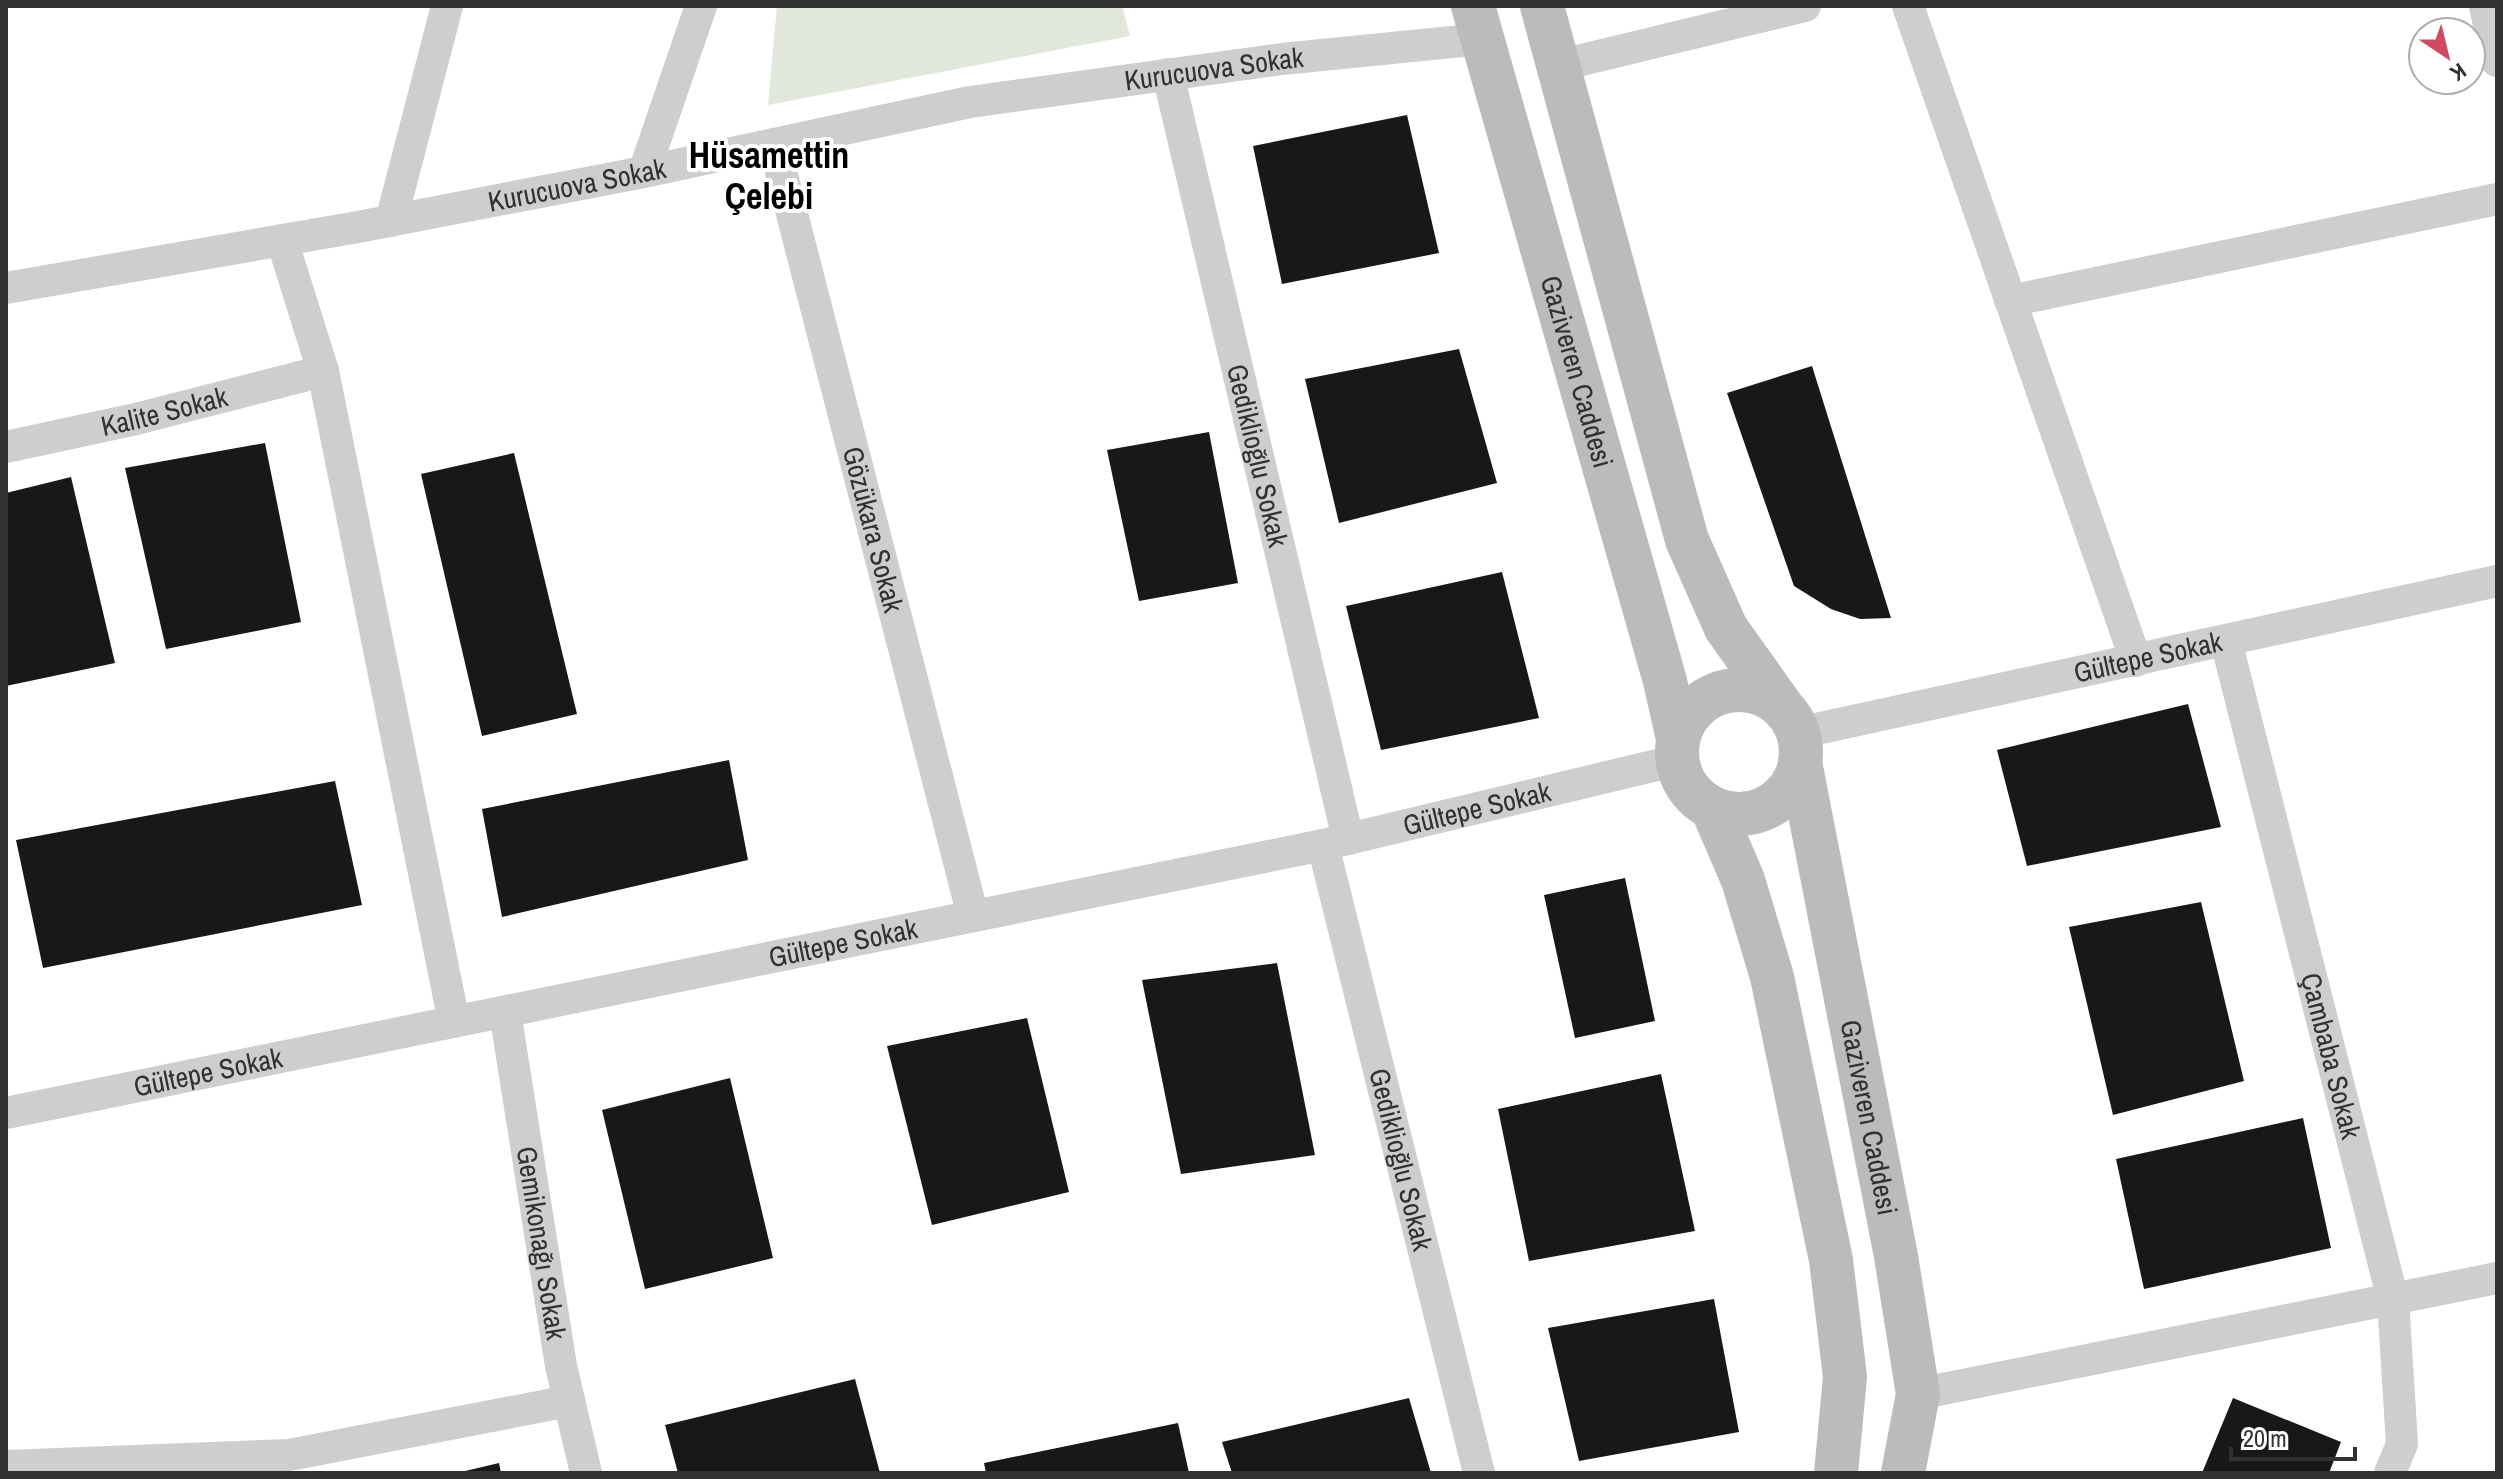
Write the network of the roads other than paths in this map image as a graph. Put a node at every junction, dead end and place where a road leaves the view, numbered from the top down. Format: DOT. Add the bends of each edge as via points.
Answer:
graph roads {
  1 [pos="447,6"];
  2 [pos="701,6"];
  3 [pos="1542,6"];
  4 [pos="1805,6"];
  5 [pos="1908,6"];
  6 [pos="2485,6"];
  7 [pos="1477,22"];
  8 [pos="2497,61"];
  9 [pos="1557,66"];
  10 [pos="1168,74"];
  11 [pos="774,144"];
  12 [pos="644,172"];
  13 [pos="2497,199"];
  14 [pos="391,221"];
  15 [pos="282,240"];
  16 [pos="6,288"];
  17 [pos="2010,301"];
  18 [pos="323,371"];
  19 [pos="6,447"];
  20 [pos="2497,581"];
  21 [pos="2226,641"];
  22 [pos="2136,661"];
  23 [pos="1793,733"];
  24 [pos="1678,749"];
  25 [pos="1712,808"];
  26 [pos="1335,842"];
  27 [pos="973,916"];
  28 [pos="505,1012"];
  29 [pos="454,1022"];
  30 [pos="6,1113"];
  31 [pos="2497,1278"];
  32 [pos="2393,1300"];
  33 [pos="1918,1394"];
  34 [pos="569,1401"];
  35 [pos="290,1464"];
  36 [pos="6,1466"];
  37 [pos="1831,1472"];
  38 [pos="586,1473"];
  39 [pos="1479,1473"];
  40 [pos="1903,1473"];
  41 [pos="2390,1473"];
  1 -- 14 [label="street"];
  2 -- 12 [label="street"];
  3 -- 9 [label="main road, Gaziveren Caddesi"];
  4 -- 9 [label="street"];
  5 -- 17 [label="street"];
  6 -- 8 [label="street"];
  7 -- 10 [label="street, Kurucuova Sokak"];
  7 -- 24 [label="main road, Gaziveren Caddesi" via="1665,681"];
  9 -- 23 [label="main road, Gaziveren Caddesi" via="1687,540 1726,628"];
  10 -- 11 [label="street, Kurucuova Sokak" via="970,102"];
  10 -- 26 [label="street, Gediklioğlu Sokak"];
  11 -- 12 [label="street, Kurucuova Sokak"];
  11 -- 27 [label="street, Gözükara Sokak"];
  12 -- 14 [label="street, Kurucuova Sokak"];
  13 -- 17 [label="street"];
  14 -- 15 [label="street, Kurucuova Sokak"];
  15 -- 16 [label="street, Kurucuova Sokak"];
  15 -- 18 [label="street"];
  17 -- 22 [label="street"];
  18 -- 19 [label="street, Kalite Sokak"];
  18 -- 29 [label="street"];
  20 -- 21 [label="street, Gültepe Sokak"];
  21 -- 22 [label="street, Gültepe Sokak"];
  21 -- 32 [label="street, Çambaba Sokak"];
  22 -- 23 [label="street, Gültepe Sokak"];
  23 -- 24 [label="main road" via="1761,693 1740,689 1719,693 1693,711"];
  23 -- 25 [label="main road" via="1788,789 1767,808 1730,813"];
  23 -- 33 [label="main road, Gaziveren Caddesi" via="1896,1256"];
  24 -- 25 [label="main road" via="1684,780"];
  24 -- 26 [label="street, Gültepe Sokak"];
  25 -- 37 [label="main road" via="1743,880 1772,977 1831,1260 1845,1377"];
  26 -- 27 [label="street, Gültepe Sokak"];
  26 -- 39 [label="street, Gediklioğlu Sokak"];
  27 -- 28 [label="street, Gültepe Sokak"];
  28 -- 29 [label="street, Gültepe Sokak"];
  28 -- 34 [label="street, Gemikonağı Sokak"];
  29 -- 30 [label="street, Gültepe Sokak"];
  31 -- 32 [label="street"];
  32 -- 33 [label="street"];
  32 -- 41 [label="street, Çambaba Sokak" via="2402,1444"];
  33 -- 40 [label="main road, Gaziveren Caddesi"];
  34 -- 35 [label="street"];
  34 -- 38 [label="street, Gemikonağı Sokak"];
  35 -- 36 [label="street"];
}
